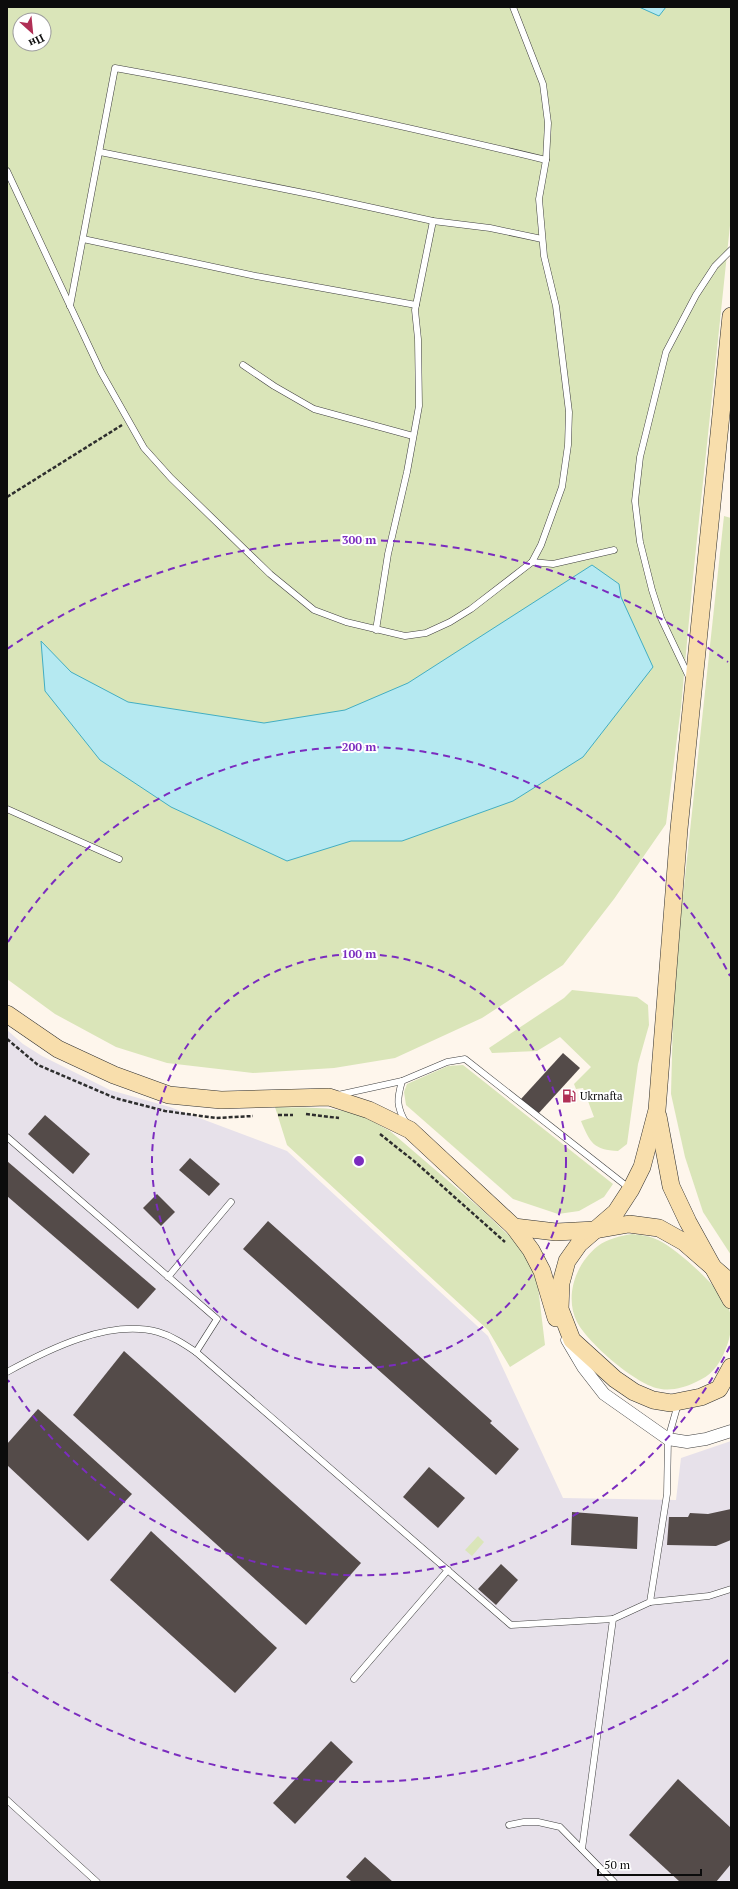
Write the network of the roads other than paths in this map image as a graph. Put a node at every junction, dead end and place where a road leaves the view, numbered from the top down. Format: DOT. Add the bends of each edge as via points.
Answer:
graph roads {
  1 [pos="513,7"];
  2 [pos="100,152"];
  3 [pos="546,160"];
  4 [pos="7,171"];
  5 [pos="433,220"];
  6 [pos="83,239"];
  7 [pos="542,239"];
  8 [pos="731,250"];
  9 [pos="416,305"];
  10 [pos="70,306"];
  11 [pos="731,316"];
  12 [pos="243,365"];
  13 [pos="413,436"];
  14 [pos="614,550"];
  15 [pos="532,562"];
  16 [pos="376,630"];
  17 [pos="694,686"];
  18 [pos="7,809"];
  19 [pos="119,858"];
  20 [pos="7,1014"];
  21 [pos="402,1081"];
  22 [pos="329,1097"];
  23 [pos="657,1110"];
  24 [pos="410,1130"];
  25 [pos="7,1137"];
  26 [pos="630,1189"];
  27 [pos="231,1202"];
  28 [pos="514,1227"];
  29 [pos="595,1230"];
  30 [pos="712,1267"];
  31 [pos="168,1277"];
  32 [pos="731,1283"];
  33 [pos="731,1300"];
  34 [pos="568,1337"];
  35 [pos="196,1352"];
  36 [pos="731,1367"];
  37 [pos="7,1372"];
  38 [pos="725,1386"];
  39 [pos="679,1402"];
  40 [pos="731,1431"];
  41 [pos="668,1439"];
  42 [pos="448,1570"];
  43 [pos="731,1589"];
  44 [pos="650,1602"];
  45 [pos="613,1619"];
  46 [pos="354,1679"];
  47 [pos="7,1800"];
  48 [pos="508,1825"];
  49 [pos="582,1849"];
  50 [pos="97,1882"];
  51 [pos="614,1882"];
  1 -- 3 [label="lane" via="543,84 548,123"];
  2 -- 3 [label="lane" via="116,68 440,135"];
  2 -- 5 [label="lane"];
  2 -- 6 [label="lane"];
  3 -- 7 [label="lane" via="539,199"];
  4 -- 10 [label="lane"];
  5 -- 7 [label="lane"];
  5 -- 9 [label="lane"];
  6 -- 9 [label="lane" via="256,276"];
  6 -- 10 [label="lane"];
  7 -- 15 [label="lane" via="556,306 569,412 562,487 541,545"];
  8 -- 17 [label="lane" via="715,266 703,284 666,352 640,457 635,501 640,542 652,590 661,618"];
  9 -- 13 [label="lane" via="418,406"];
  10 -- 16 [label="lane" via="101,372 128,421 144,448 171,478 289,590 314,610"];
  11 -- 17 [label="main road"];
  12 -- 13 [label="lane" via="314,409"];
  13 -- 16 [label="lane" via="388,554"];
  14 -- 15 [label="lane" via="553,564"];
  15 -- 16 [label="lane" via="470,609 426,633 405,636"];
  17 -- 23 [label="main road" via="679,829"];
  18 -- 19 [label="lane"];
  20 -- 22 [label="main road" via="58,1049 114,1075 169,1095 221,1100"];
  21 -- 22 [label="lane"];
  21 -- 24 [label="lane" via="398,1098 399,1112"];
  21 -- 26 [label="lane" via="447,1062 465,1060"];
  22 -- 24 [label="main road" via="369,1110"];
  23 -- 26 [label="main road" via="642,1167"];
  23 -- 30 [label="main road" via="671,1186"];
  24 -- 28 [label="main road"];
  25 -- 31 [label="lane"];
  26 -- 29 [label="main road" via="616,1212"];
  27 -- 31 [label="lane"];
  28 -- 29 [label="main road" via="556,1232"];
  28 -- 34 [label="main road" via="531,1250 542,1272 555,1316"];
  29 -- 30 [label="main road" via="629,1224 659,1228 684,1242"];
  29 -- 34 [label="main road" via="579,1244 567,1261 561,1284 560,1309"];
  30 -- 32 [label="main road"];
  30 -- 33 [label="main road"];
  31 -- 35 [label="lane" via="217,1319"];
  34 -- 39 [label="main road" via="614,1378 634,1392 653,1400"];
  34 -- 41 [label="street" via="583,1367 604,1394"];
  35 -- 37 [label="lane" via="174,1338 157,1332 115,1330 64,1345"];
  35 -- 42 [label="lane"];
  36 -- 38 [label="main road"];
  38 -- 39 [label="main road" via="701,1397"];
  39 -- 41 [label="lane"];
  40 -- 41 [label="street" via="706,1440 687,1442"];
  41 -- 44 [label="lane" via="667,1494"];
  42 -- 45 [label="lane" via="511,1625"];
  42 -- 46 [label="lane"];
  43 -- 44 [label="lane" via="709,1596"];
  44 -- 45 [label="lane"];
  45 -- 49 [label="lane"];
  47 -- 50 [label="lane"];
  48 -- 49 [label="lane" via="538,1822 560,1827"];
  49 -- 51 [label="lane"];
}
